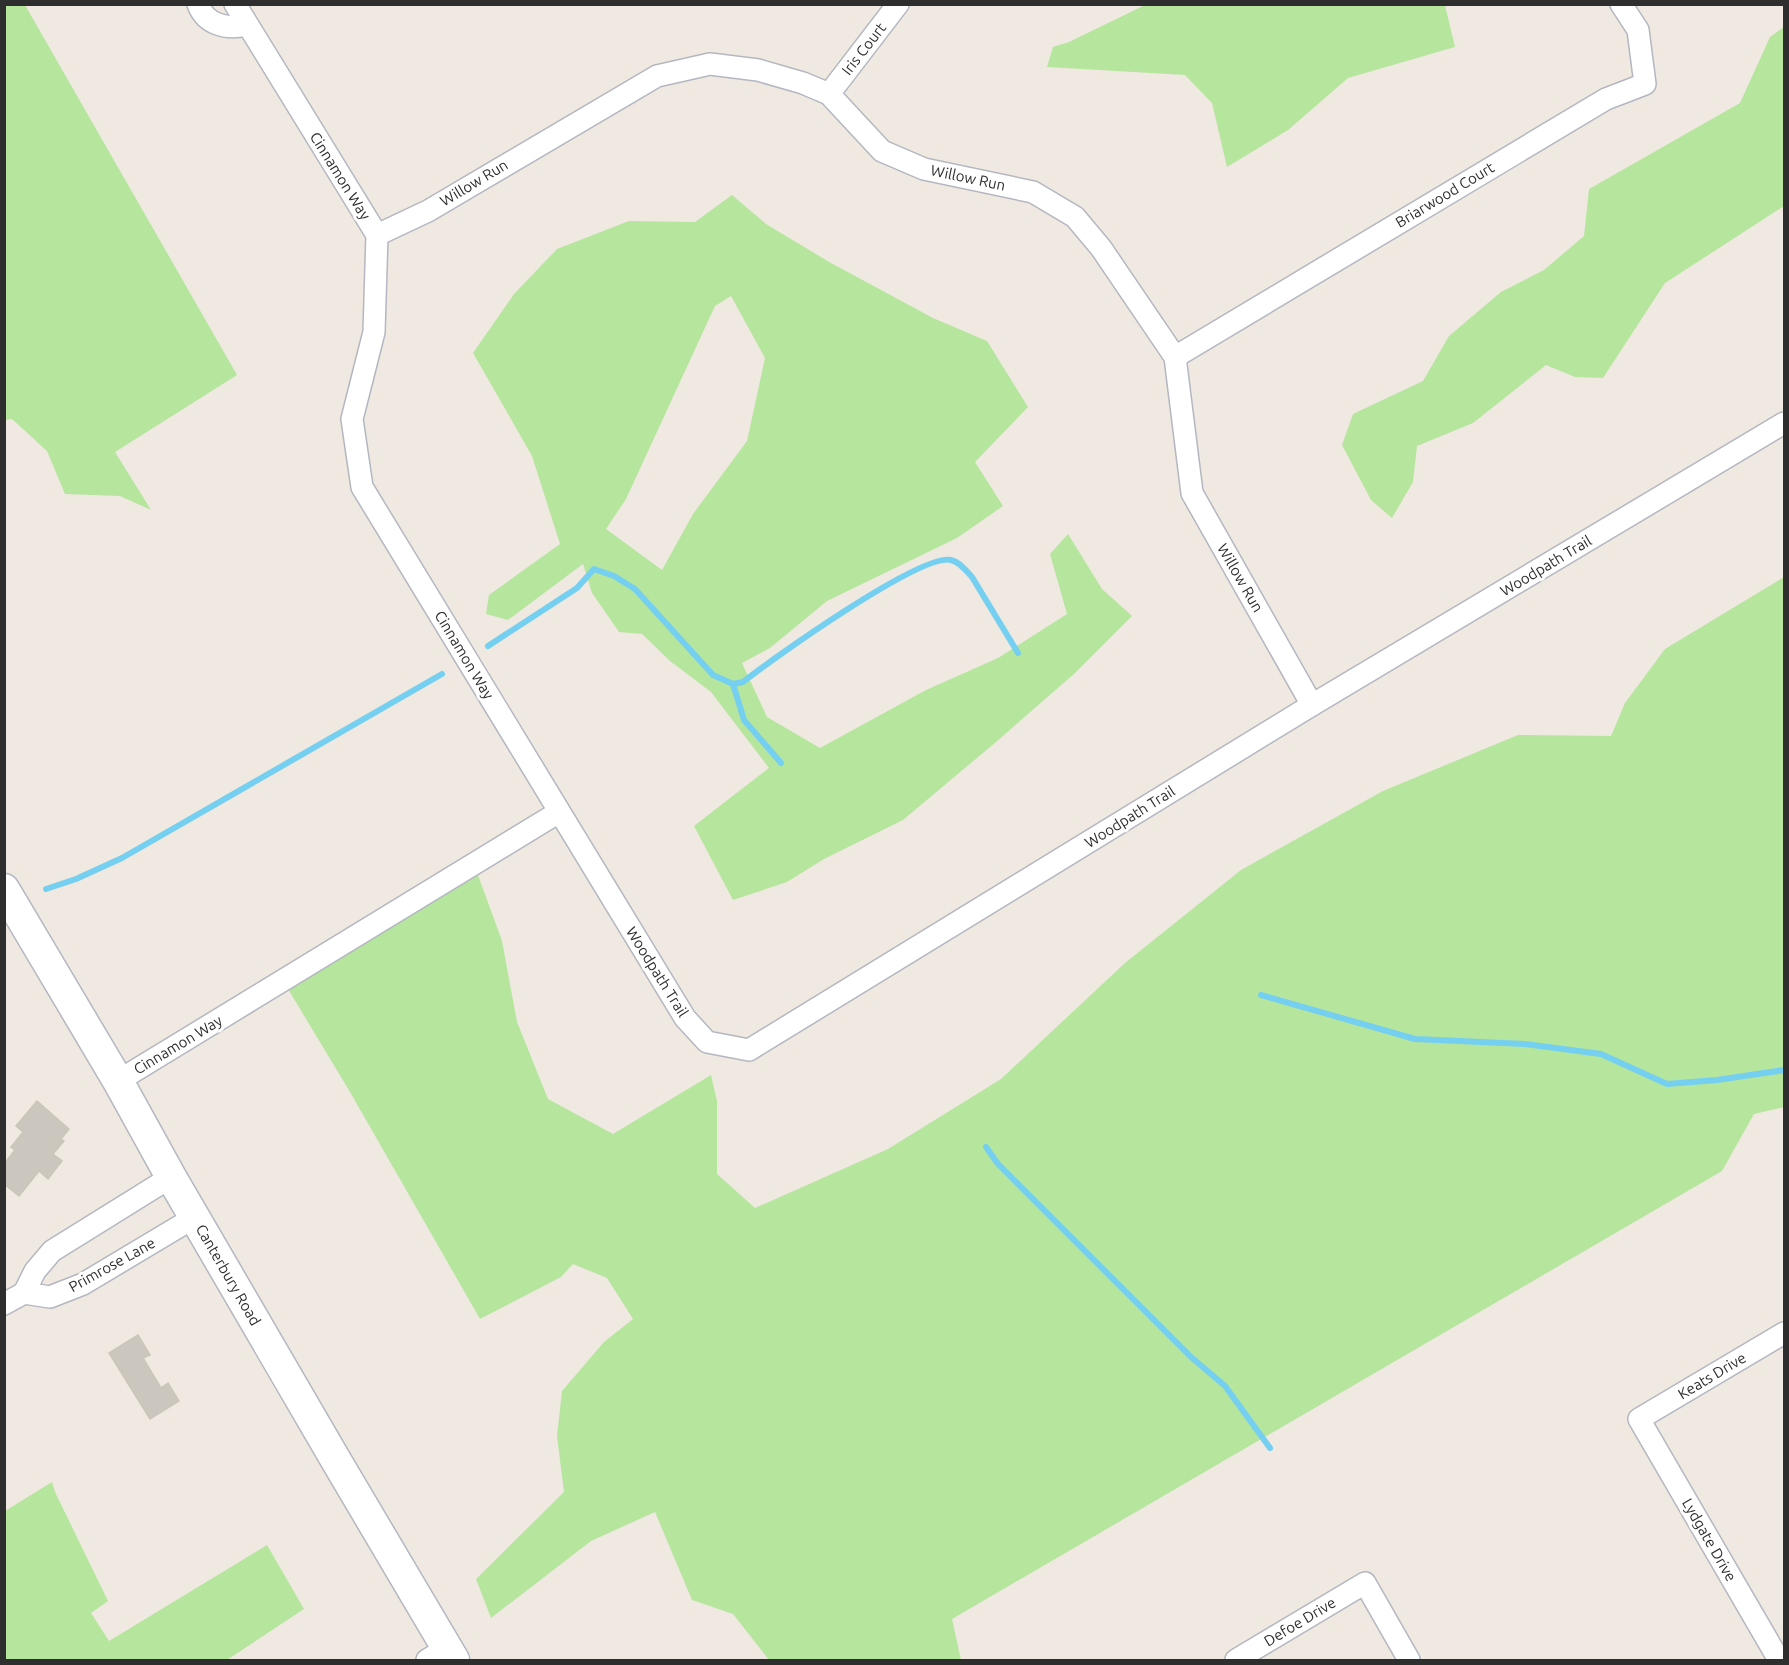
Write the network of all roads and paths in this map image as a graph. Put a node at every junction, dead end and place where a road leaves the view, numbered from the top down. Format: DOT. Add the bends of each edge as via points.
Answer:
graph roads {
  1 [pos="198,4"];
  2 [pos="235,4"];
  3 [pos="898,4"];
  4 [pos="1621,4"];
  5 [pos="246,25"];
  6 [pos="829,94"];
  7 [pos="377,235"];
  8 [pos="1175,357"];
  9 [pos="1785,423"];
  10 [pos="1312,705"];
  11 [pos="559,812"];
  12 [pos="4,889"];
  13 [pos="118,1081"];
  14 [pos="171,1177"];
  15 [pos="195,1217"];
  16 [pos="24,1293"];
  17 [pos="4,1304"];
  18 [pos="1785,1333"];
  19 [pos="1640,1419"];
  20 [pos="443,1656"];
  21 [pos="1236,1660"];
  22 [pos="1409,1660"];
  23 [pos="1779,1660"];
  1 -- 5 [label="street" via="202,15 214,24"];
  2 -- 5 [label="street, Cinnamon Way"];
  3 -- 6 [label="street, Iris Court"];
  4 -- 8 [label="street, Briarwood Court" via="1638,30 1645,84 1606,99"];
  5 -- 7 [label="street, Cinnamon Way"];
  6 -- 7 [label="street, Willow Run" via="758,70 710,64 657,76 428,211"];
  6 -- 8 [label="street, Willow Run" via="882,150 924,170 1033,192 1075,217 1101,248"];
  7 -- 11 [label="street, Cinnamon Way" via="374,332 352,419 362,487"];
  8 -- 10 [label="street, Willow Run" via="1192,493"];
  9 -- 10 [label="street, Woodpath Trail"];
  10 -- 11 [label="street, Woodpath Trail" via="749,1050 707,1042 685,1018"];
  11 -- 13 [label="street, Cinnamon Way"];
  12 -- 13 [label="street, Canterbury Road"];
  13 -- 14 [label="street, Canterbury Road"];
  14 -- 15 [label="street, Canterbury Road"];
  14 -- 16 [label="street" via="52,1251 35,1271"];
  15 -- 16 [label="street, Primrose Lane" via="83,1284 50,1297"];
  15 -- 20 [label="street, Canterbury Road"];
  16 -- 17 [label="street"];
  18 -- 19 [label="street, Keats Drive"];
  19 -- 23 [label="street, Lydgate Drive"];
  21 -- 22 [label="street, Defoe Drive" via="1365,1584"];
}
